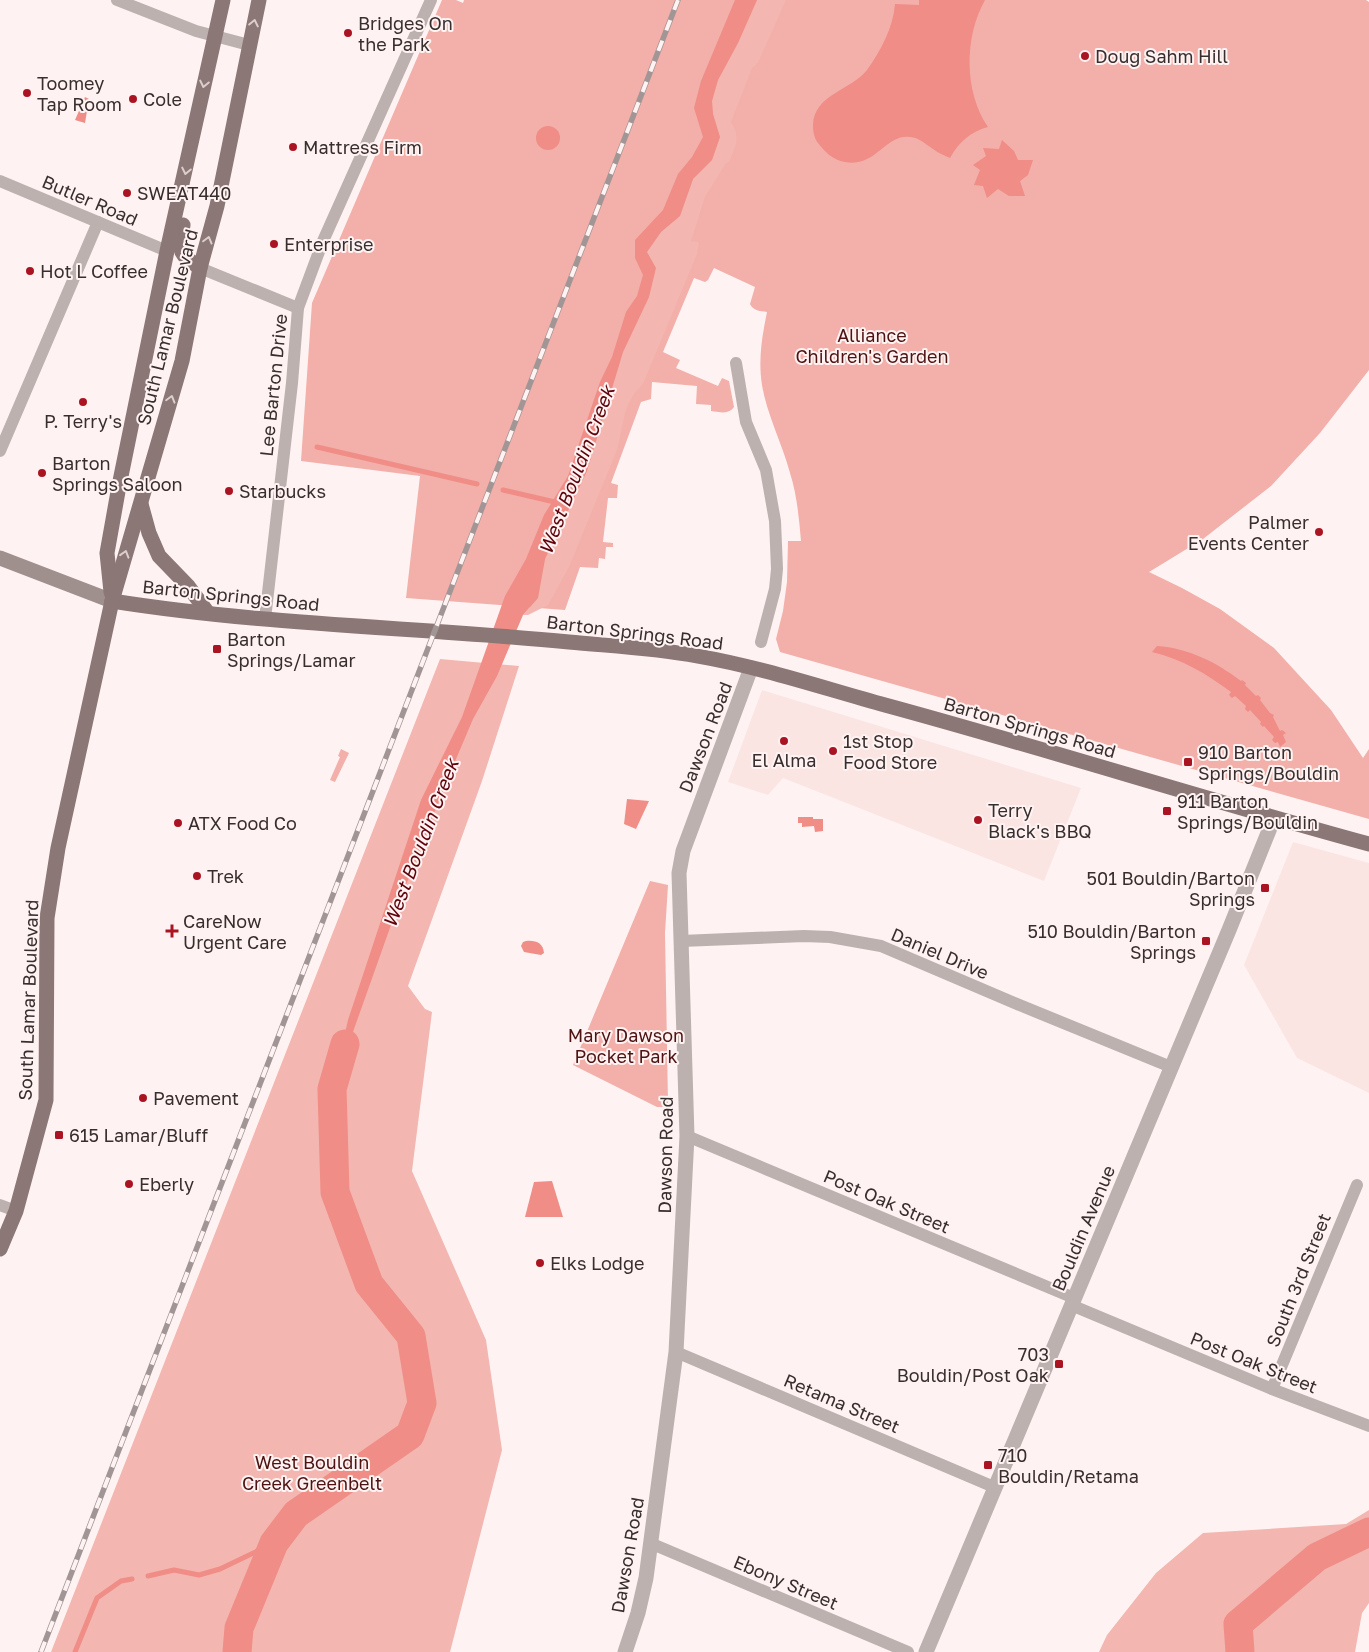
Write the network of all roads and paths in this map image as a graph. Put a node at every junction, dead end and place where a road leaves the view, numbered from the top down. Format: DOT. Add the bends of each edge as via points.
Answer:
graph roads {
  1 [pos="117,0"];
  2 [pos="223,0"];
  3 [pos="259,0"];
  4 [pos="430,0"];
  5 [pos="215,36"];
  6 [pos="249,45"];
  7 [pos="0,181"];
  8 [pos="179,201"];
  9 [pos="98,222"];
  10 [pos="167,251"];
  11 [pos="200,268"];
  12 [pos="298,308"];
  13 [pos="736,363"];
  14 [pos="0,451"];
  15 [pos="141,504"];
  16 [pos="0,558"];
  17 [pos="112,601"];
  18 [pos="208,613"];
  19 [pos="266,619"];
  20 [pos="761,642"];
  21 [pos="751,668"];
  22 [pos="1274,818"];
  23 [pos="1369,844"];
  24 [pos="681,941"];
  25 [pos="1171,1067"];
  26 [pos="687,1136"];
  27 [pos="1357,1184"];
  28 [pos="0,1205"];
  29 [pos="16,1211"];
  30 [pos="0,1249"];
  31 [pos="1072,1302"];
  32 [pos="676,1352"];
  33 [pos="1272,1390"];
  34 [pos="1369,1426"];
  35 [pos="994,1487"];
  36 [pos="650,1543"];
  37 [pos="625,1652"];
  38 [pos="908,1652"];
  39 [pos="926,1652"];
  1 -- 5 [label="street"];
  2 -- 5 [label="main road, South Lamar Boulevard"];
  6 -- 3 [label="main road, South Lamar Boulevard, one-way"];
  4 -- 12 [label="street, Lee Barton Drive" via="323,241"];
  5 -- 6 [label="street"];
  5 -- 8 [label="main road, South Lamar Boulevard, one-way"];
  11 -- 6 [label="main road, South Lamar Boulevard, one-way" via="217,206"];
  7 -- 9 [label="street, Butler Road"];
  8 -- 10 [label="main road, South Lamar Boulevard"];
  8 -- 11 [label="main road" via="184,219 180,251"];
  9 -- 10 [label="street, Butler Road"];
  9 -- 14 [label="street"];
  10 -- 17 [label="main road, South Lamar Boulevard" via="107,553"];
  11 -- 12 [label="street"];
  15 -- 11 [label="main road, South Lamar Boulevard, one-way" via="182,361"];
  12 -- 19 [label="street, Lee Barton Drive"];
  13 -- 20 [label="street" via="746,422 766,470 775,521 775,589"];
  17 -- 15 [label="main road, South Lamar Boulevard, one-way"];
  15 -- 18 [label="main road" via="159,556"];
  16 -- 17 [label="main road, Barton Springs Road"];
  17 -- 18 [label="main road, Barton Springs Road"];
  17 -- 29 [label="main road, South Lamar Boulevard" via="58,848 47,918 46,1100"];
  18 -- 19 [label="main road, Barton Springs Road"];
  19 -- 21 [label="main road, Barton Springs Road" via="520,637 695,655"];
  21 -- 22 [label="main road, Barton Springs Road" via="992,734"];
  21 -- 24 [label="street, Dawson Road" via="683,852 679,872"];
  22 -- 23 [label="main road, Barton Springs Road"];
  22 -- 25 [label="street, Bouldin Avenue"];
  24 -- 25 [label="street, Daniel Drive" via="804,936 881,946"];
  24 -- 26 [label="street, Dawson Road"];
  25 -- 31 [label="street, Bouldin Avenue"];
  26 -- 31 [label="street, Post Oak Street"];
  26 -- 32 [label="street, Dawson Road"];
  27 -- 33 [label="street, South 3rd Street"];
  28 -- 29 [label="street"];
  29 -- 30 [label="main road, South Lamar Boulevard"];
  31 -- 33 [label="street, Post Oak Street"];
  31 -- 35 [label="street, Bouldin Avenue"];
  32 -- 35 [label="street, Retama Street"];
  32 -- 36 [label="street, Dawson Road"];
  33 -- 34 [label="street, Post Oak Street"];
  35 -- 39 [label="street, Bouldin Avenue"];
  36 -- 37 [label="street, Dawson Road" via="642,1596"];
  36 -- 38 [label="street, Ebony Street"];
}
